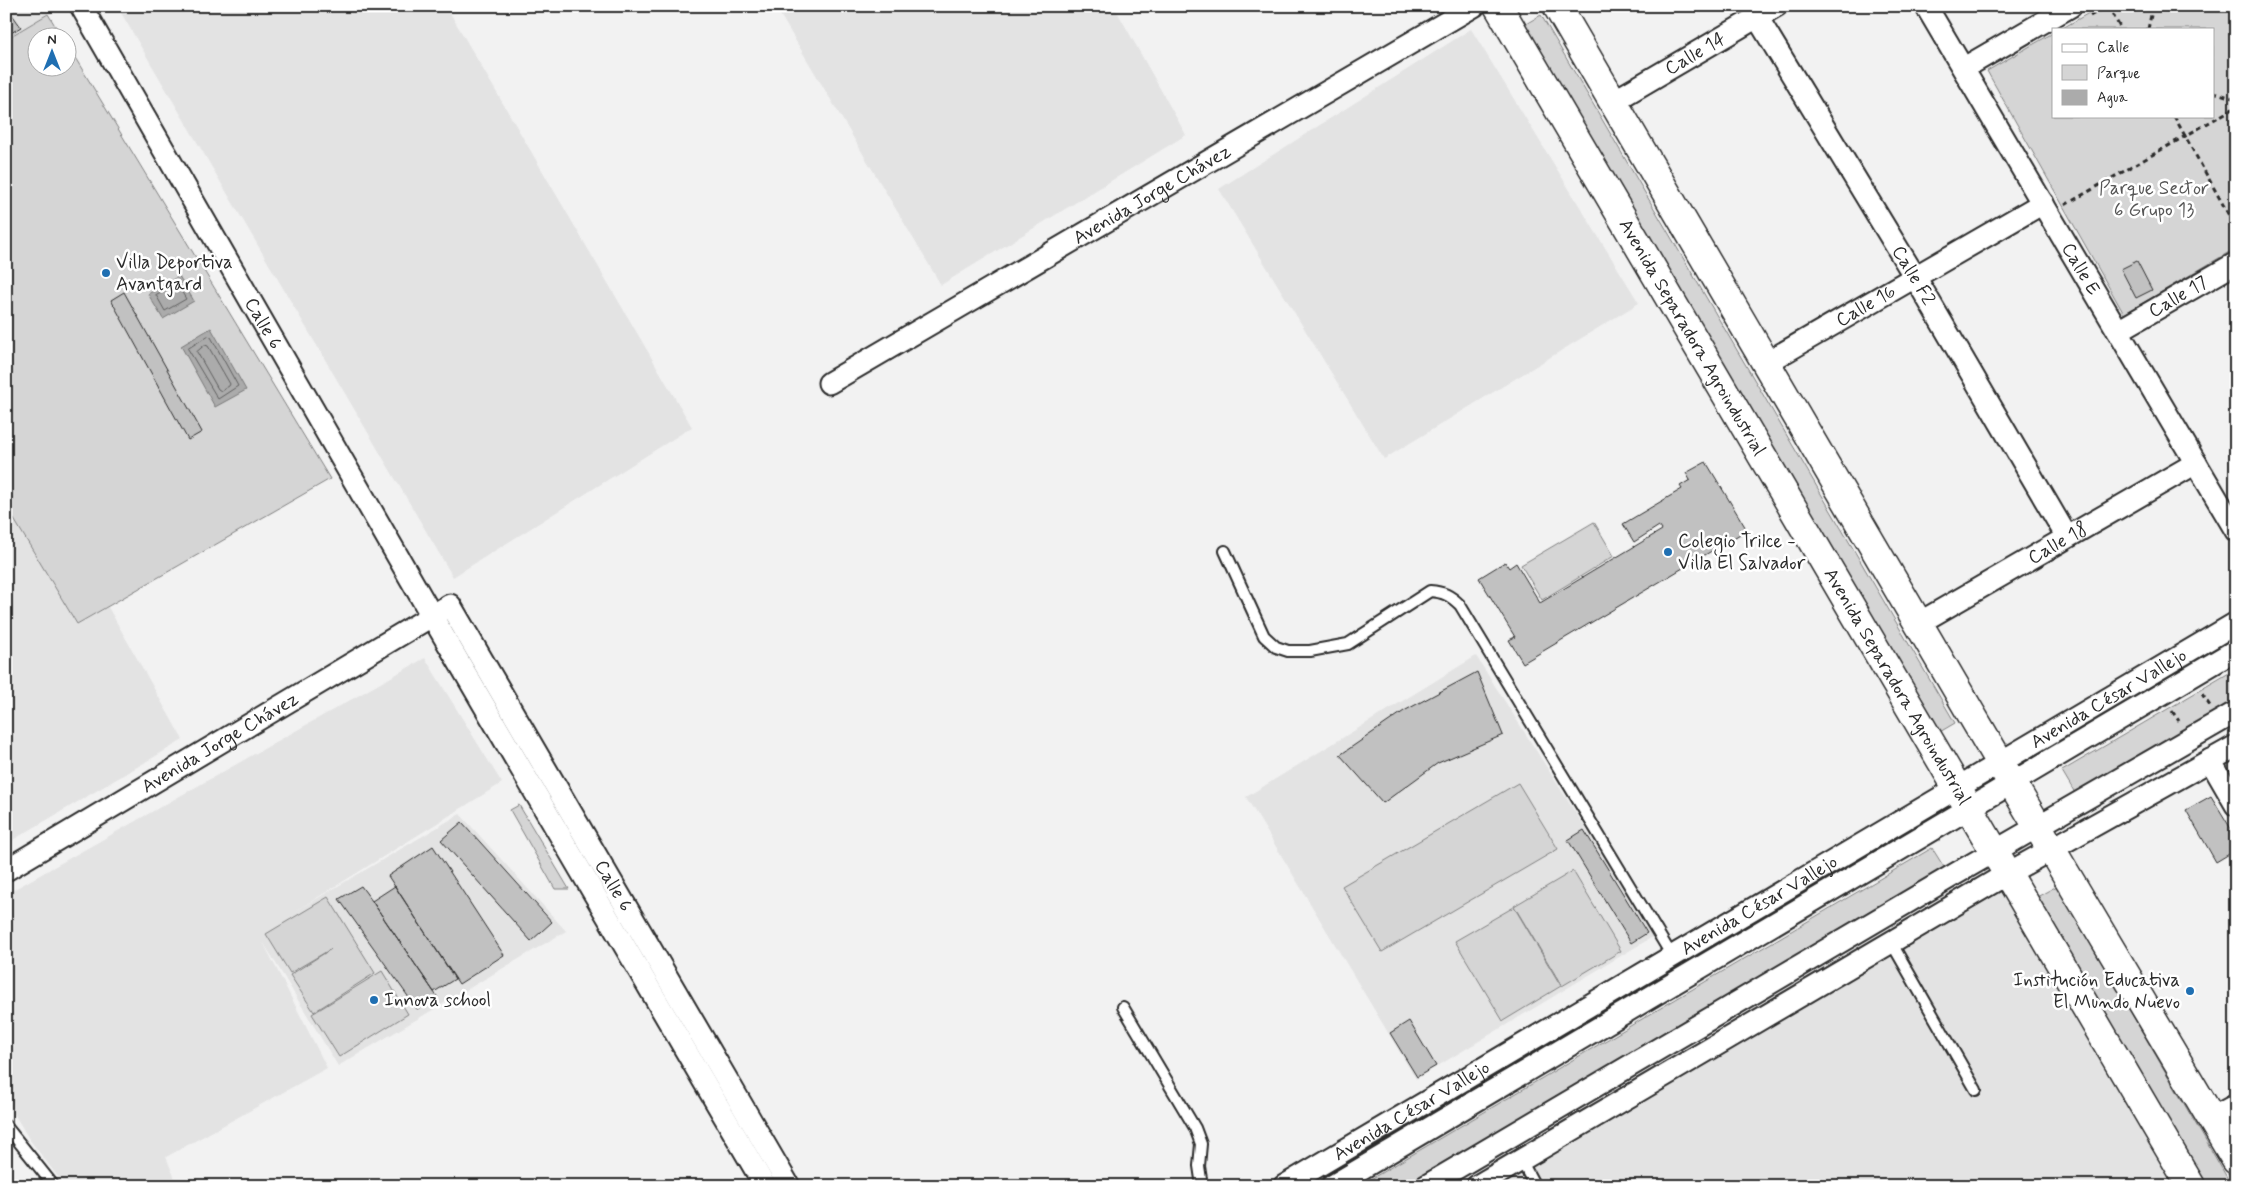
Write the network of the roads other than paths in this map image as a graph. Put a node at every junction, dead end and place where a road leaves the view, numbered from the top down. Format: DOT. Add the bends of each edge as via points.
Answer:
graph roads {
  1 [pos="81,6"];
  2 [pos="1474,6"];
  3 [pos="1498,6"];
  4 [pos="1557,6"];
  5 [pos="1776,6"];
  6 [pos="1926,6"];
  7 [pos="2071,6"];
  8 [pos="1757,17"];
  9 [pos="1964,68"];
  10 [pos="1614,101"];
  11 [pos="2055,205"];
  12 [pos="2236,263"];
  13 [pos="1915,277"];
  14 [pos="2118,331"];
  15 [pos="1766,362"];
  16 [pos="829,383"];
  17 [pos="2196,463"];
  18 [pos="2236,531"];
  19 [pos="2067,537"];
  20 [pos="1225,551"];
  21 [pos="432,616"];
  22 [pos="1919,622"];
  23 [pos="2236,623"];
  24 [pos="2236,650"];
  25 [pos="2236,712"];
  26 [pos="523,729"];
  27 [pos="504,740"];
  28 [pos="2236,746"];
  29 [pos="2210,760"];
  30 [pos="2006,772"];
  31 [pos="1962,798"];
  32 [pos="2236,805"];
  33 [pos="2045,837"];
  34 [pos="2000,863"];
  35 [pos="6,870"];
  36 [pos="1891,942"];
  37 [pos="1672,956"];
  38 [pos="676,991"];
  39 [pos="657,1001"];
  40 [pos="1123,1007"];
  41 [pos="1976,1090"];
  42 [pos="2236,1104"];
  43 [pos="2211,1118"];
  44 [pos="6,1126"];
  45 [pos="771,1155"];
  46 [pos="1521,1160"];
  47 [pos="2236,1160"];
  48 [pos="753,1166"];
  49 [pos="54,1186"];
  50 [pos="765,1186"];
  51 [pos="789,1186"];
  52 [pos="1202,1186"];
  53 [pos="1284,1186"];
  54 [pos="1332,1186"];
  55 [pos="1426,1186"];
  56 [pos="1478,1186"];
  57 [pos="1536,1186"];
  58 [pos="2191,1186"];
  1 -- 21 [label="street, Calle 6"];
  2 -- 16 [label="street, Avenida Jorge Chávez"];
  3 -- 31 [label="street, Avenida Separadora Agroindustrial"];
  4 -- 10 [label="street"];
  5 -- 8 [label="street, Calle 14"];
  6 -- 9 [label="street, Calle E"];
  7 -- 9 [label="street"];
  8 -- 10 [label="street, Calle 14"];
  8 -- 13 [label="street, Calle F2"];
  9 -- 11 [label="street, Calle E"];
  10 -- 15 [label="street"];
  11 -- 13 [label="street, Calle 16"];
  11 -- 14 [label="street, Calle E"];
  12 -- 14 [label="street, Calle 17"];
  13 -- 15 [label="street, Calle 16"];
  13 -- 19 [label="street, Calle F2"];
  14 -- 17 [label="street, Calle E"];
  15 -- 22 [label="street"];
  17 -- 18 [label="street, Calle E"];
  17 -- 19 [label="street, Calle 18"];
  19 -- 22 [label="street, Calle 18"];
  20 -- 37 [label="lane" via="1264,636 1276,647 1288,651 1310,651 1348,644 1430,591 1443,592 1460,605"];
  21 -- 26 [label="street, Calle 6" via="447,605 453,606"];
  21 -- 27 [label="street, Calle 6"];
  21 -- 35 [label="street, Avenida Jorge Chávez"];
  22 -- 30 [label="street"];
  23 -- 30 [label="street, Avenida César Vallejo"];
  24 -- 30 [label="street, Avenida César Vallejo"];
  25 -- 33 [label="street"];
  26 -- 27 [label="street"];
  26 -- 38 [label="street, Calle 6"];
  27 -- 39 [label="street, Calle 6"];
  28 -- 29 [label="street"];
  29 -- 32 [label="street"];
  29 -- 33 [label="street"];
  30 -- 31 [label="street, Avenida César Vallejo"];
  30 -- 33 [label="street"];
  31 -- 34 [label="street, Avenida Separadora Agroindustrial"];
  31 -- 37 [label="street, Avenida César Vallejo"];
  31 -- 54 [label="street, Avenida César Vallejo"];
  33 -- 34 [label="street"];
  33 -- 43 [label="street"];
  34 -- 36 [label="street"];
  34 -- 55 [label="street"];
  34 -- 58 [label="street, Avenida Separadora Agroindustrial"];
  36 -- 41 [label="lane"];
  36 -- 46 [label="street"];
  37 -- 53 [label="street, Avenida César Vallejo"];
  38 -- 39 [label="street"];
  38 -- 45 [label="street, Calle 6"];
  39 -- 48 [label="street, Calle 6"];
  40 -- 52 [label="lane" via="1195,1128 1201,1144 1199,1166"];
  42 -- 43 [label="street"];
  43 -- 47 [label="street"];
  44 -- 49 [label="lane"];
  45 -- 48 [label="street"];
  45 -- 51 [label="street, Calle 6"];
  46 -- 56 [label="street"];
  46 -- 57 [label="lane"];
  48 -- 50 [label="street, Calle 6"];
}
